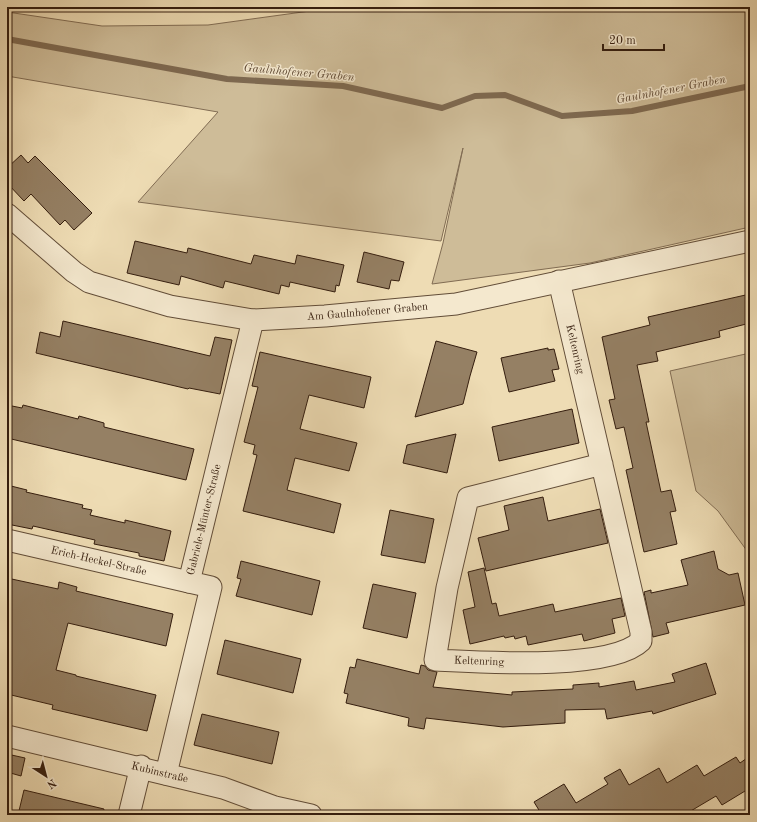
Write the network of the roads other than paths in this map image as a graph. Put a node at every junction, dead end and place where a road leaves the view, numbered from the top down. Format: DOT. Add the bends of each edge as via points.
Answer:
graph roads {
  1 [pos="7,214"];
  2 [pos="750,241"];
  3 [pos="559,281"];
  4 [pos="253,320"];
  5 [pos="602,464"];
  6 [pos="7,540"];
  7 [pos="190,582"];
  8 [pos="7,736"];
  9 [pos="141,766"];
  10 [pos="166,774"];
  11 [pos="274,811"];
  12 [pos="129,815"];
  13 [pos="311,815"];
  1 -- 4 [label="street, Am Gaulnhofener Graben" via="89,282 170,306"];
  2 -- 3 [label="street, Am Gaulnhofener Graben"];
  3 -- 4 [label="street, Am Gaulnhofener Graben" via="456,304"];
  3 -- 5 [label="street, Keltenring"];
  4 -- 7 [label="street, Gabriele-Münter-Straße"];
  5 -- 5 [label="street, Keltenring" via="468,498 447,588 435,660 532,664 587,659 634,648 641,641 628,571"];
  6 -- 7 [label="street, Erich-Heckel-Straße"];
  7 -- 10 [label="street, Gabriele-Münter-Straße" via="211,587"];
  8 -- 9 [label="street, Kubinstraße"];
  9 -- 10 [label="street, Kubinstraße"];
  9 -- 12 [label="street"];
  10 -- 11 [label="street, Kubinstraße" via="223,788"];
  11 -- 13 [label="street, Kubinstraße"];
}
